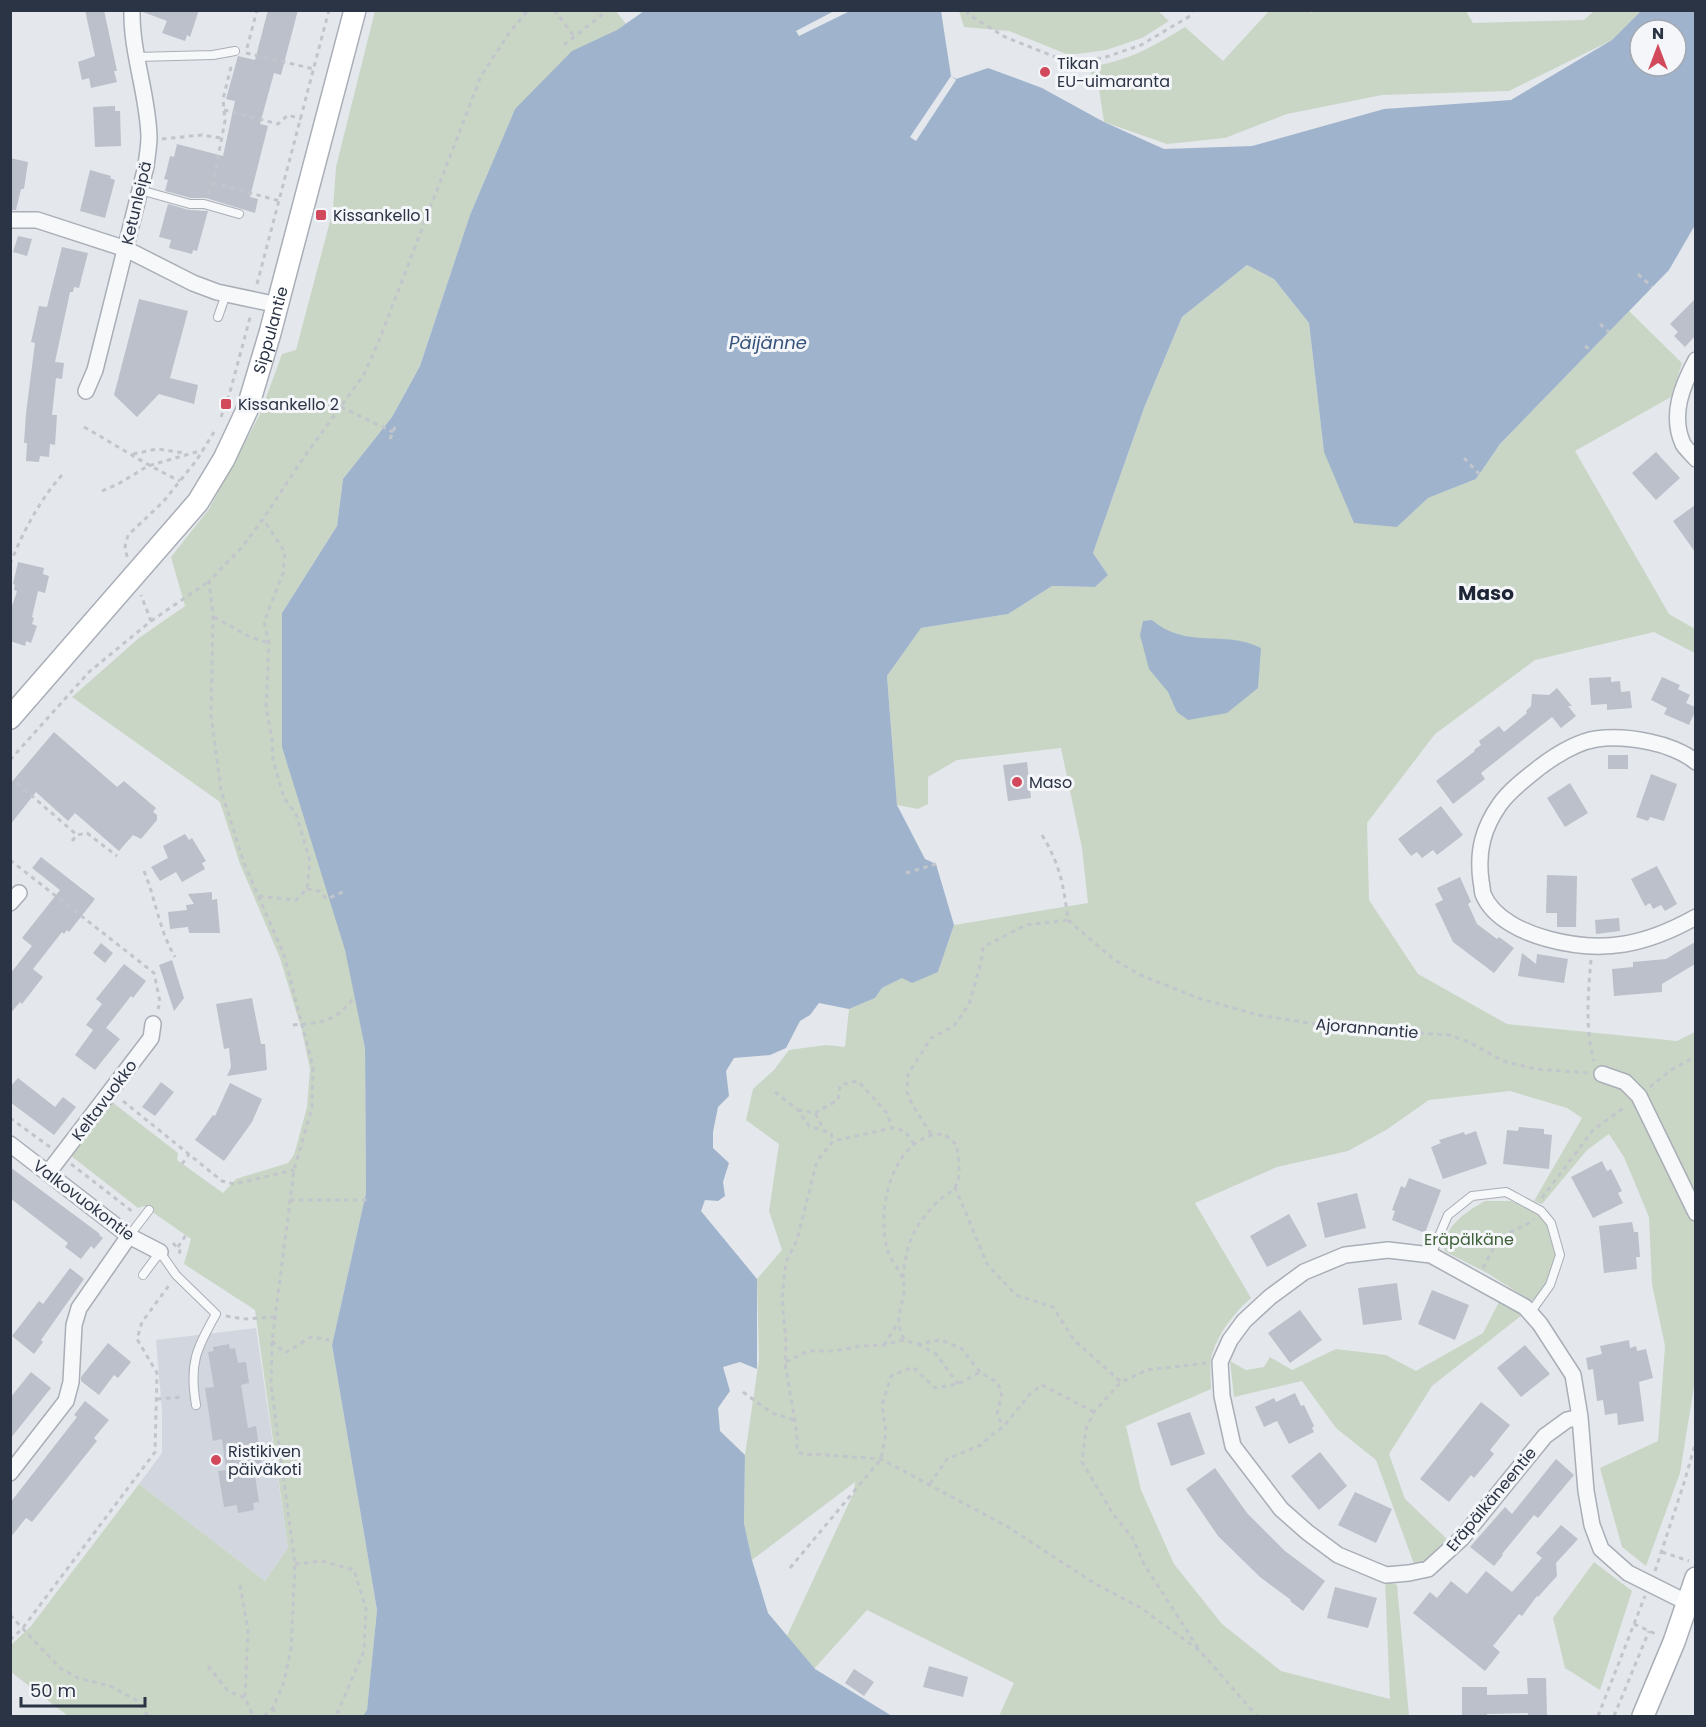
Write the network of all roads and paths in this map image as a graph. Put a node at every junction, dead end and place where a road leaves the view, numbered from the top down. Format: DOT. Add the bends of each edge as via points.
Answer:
graph roads {
  1 [pos="132,10"];
  2 [pos="257,10"];
  3 [pos="329,10"];
  4 [pos="355,10"];
  5 [pos="528,10"];
  6 [pos="554,10"];
  7 [pos="608,10"];
  8 [pos="968,10"];
  9 [pos="1193,10"];
  10 [pos="574,36"];
  11 [pos="564,45"];
  12 [pos="235,51"];
  13 [pos="136,57"];
  14 [pos="314,69"];
  15 [pos="224,110"];
  16 [pos="301,119"];
  17 [pos="221,138"];
  18 [pos="148,140"];
  19 [pos="213,183"];
  20 [pos="140,190"];
  21 [pos="280,201"];
  22 [pos="204,204"];
  23 [pos="239,214"];
  24 [pos="10,220"];
  25 [pos="126,249"];
  26 [pos="1638,274"];
  27 [pos="1652,287"];
  28 [pos="226,294"];
  29 [pos="253,300"];
  30 [pos="278,305"];
  31 [pos="218,317"];
  32 [pos="1600,324"];
  33 [pos="1609,332"];
  34 [pos="1585,346"];
  35 [pos="1591,350"];
  36 [pos="1695,360"];
  37 [pos="86,391"];
  38 [pos="341,407"];
  39 [pos="84,427"];
  40 [pos="395,427"];
  41 [pos="393,432"];
  42 [pos="390,439"];
  43 [pos="203,450"];
  44 [pos="187,453"];
  45 [pos="133,454"];
  46 [pos="1464,458"];
  47 [pos="1695,459"];
  48 [pos="148,466"];
  49 [pos="1479,474"];
  50 [pos="62,475"];
  51 [pos="180,481"];
  52 [pos="102,491"];
  53 [pos="263,519"];
  54 [pos="128,561"];
  55 [pos="10,564"];
  56 [pos="209,581"];
  57 [pos="139,591"];
  58 [pos="213,616"];
  59 [pos="151,621"];
  60 [pos="269,643"];
  61 [pos="10,718"];
  62 [pos="10,759"];
  63 [pos="1695,762"];
  64 [pos="17,783"];
  65 [pos="77,835"];
  66 [pos="1042,835"];
  67 [pos="72,841"];
  68 [pos="117,856"];
  69 [pos="10,860"];
  70 [pos="936,864"];
  71 [pos="144,871"];
  72 [pos="906,873"];
  73 [pos="307,889"];
  74 [pos="345,891"];
  75 [pos="259,896"];
  76 [pos="1695,916"];
  77 [pos="1068,921"];
  78 [pos="1592,947"];
  79 [pos="175,957"];
  80 [pos="353,999"];
  81 [pos="153,1024"];
  82 [pos="303,1024"];
  83 [pos="293,1025"];
  84 [pos="1695,1056"];
  85 [pos="1602,1074"];
  86 [pos="110,1090"];
  87 [pos="775,1092"];
  88 [pos="1639,1096"];
  89 [pos="798,1110"];
  90 [pos="815,1113"];
  91 [pos="10,1118"];
  92 [pos="892,1128"];
  93 [pos="825,1130"];
  94 [pos="931,1134"];
  95 [pos="833,1141"];
  96 [pos="10,1144"];
  97 [pos="914,1144"];
  98 [pos="189,1154"];
  99 [pos="61,1156"];
  100 [pos="182,1164"];
  101 [pos="294,1170"];
  102 [pos="48,1173"];
  103 [pos="955,1187"];
  104 [pos="290,1200"];
  105 [pos="368,1200"];
  106 [pos="1538,1209"];
  107 [pos="149,1210"];
  108 [pos="1695,1213"];
  109 [pos="142,1219"];
  110 [pos="186,1235"];
  111 [pos="129,1236"];
  112 [pos="165,1246"];
  113 [pos="178,1247"];
  114 [pos="1431,1255"];
  115 [pos="171,1267"];
  116 [pos="143,1275"];
  117 [pos="176,1275"];
  118 [pos="903,1278"];
  119 [pos="1477,1281"];
  120 [pos="1530,1312"];
  121 [pos="216,1314"];
  122 [pos="275,1317"];
  123 [pos="899,1320"];
  124 [pos="329,1340"];
  125 [pos="904,1340"];
  126 [pos="272,1341"];
  127 [pos="917,1344"];
  128 [pos="884,1345"];
  129 [pos="1220,1362"];
  130 [pos="785,1363"];
  131 [pos="980,1372"];
  132 [pos="1121,1382"];
  133 [pos="958,1384"];
  134 [pos="743,1392"];
  135 [pos="194,1396"];
  136 [pos="157,1399"];
  137 [pos="196,1405"];
  138 [pos="1094,1412"];
  139 [pos="1580,1417"];
  140 [pos="794,1420"];
  141 [pos="1003,1427"];
  142 [pos="881,1459"];
  143 [pos="10,1473"];
  144 [pos="930,1484"];
  145 [pos="1662,1552"];
  146 [pos="1695,1563"];
  147 [pos="295,1564"];
  148 [pos="790,1568"];
  149 [pos="1695,1578"];
  150 [pos="240,1585"];
  151 [pos="1692,1605"];
  152 [pos="10,1615"];
  153 [pos="22,1629"];
  154 [pos="1648,1631"];
  155 [pos="10,1640"];
  156 [pos="1200,1651"];
  157 [pos="208,1666"];
  158 [pos="245,1698"];
  159 [pos="273,1708"];
  160 [pos="148,1716"];
  161 [pos="253,1716"];
  162 [pos="264,1716"];
  163 [pos="276,1716"];
  164 [pos="336,1716"];
  165 [pos="1257,1716"];
  166 [pos="1614,1716"];
  167 [pos="1644,1716"];
  1 -- 13 [label="street, Ketunleipä"];
  2 -- 14 [label="path" via="246,52"];
  3 -- 14 [label="path"];
  4 -- 30 [label="street, Sippulantie"];
  5 -- 38 [label="path" via="481,76 378,343 363,376"];
  6 -- 10 [label="path"];
  7 -- 10 [label="path"];
  8 -- 9 [label="path" via="968,14 1005,37 1068,62 1102,58 1141,45 1190,16"];
  10 -- 11 [label="path"];
  12 -- 13 [label="lane"];
  12 -- 15 [label="path"];
  13 -- 18 [label="street, Ketunleipä"];
  14 -- 16 [label="path"];
  15 -- 16 [label="path" via="278,124 288,115"];
  15 -- 17 [label="path"];
  16 -- 21 [label="path"];
  17 -- 18 [label="path" via="202,135"];
  17 -- 19 [label="path"];
  18 -- 20 [label="street, Ketunleipä"];
  19 -- 21 [label="path"];
  19 -- 22 [label="path"];
  20 -- 22 [label="lane"];
  20 -- 25 [label="street, Ketunleipä"];
  21 -- 29 [label="path"];
  22 -- 23 [label="lane"];
  24 -- 25 [label="street" via="37,220"];
  25 -- 28 [label="street" via="193,283"];
  25 -- 37 [label="street, Ketunleipä"];
  26 -- 27 [label="path"];
  28 -- 29 [label="street"];
  28 -- 31 [label="lane"];
  29 -- 30 [label="street"];
  29 -- 43 [label="path" via="231,392 219,424"];
  30 -- 61 [label="street, Sippulantie" via="247,410 198,502"];
  32 -- 33 [label="path"];
  34 -- 35 [label="path"];
  36 -- 47 [label="street" via="1683,383 1676,414 1683,444"];
  38 -- 41 [label="path"];
  38 -- 53 [label="path"];
  39 -- 45 [label="path"];
  40 -- 41 [label="path"];
  41 -- 42 [label="path"];
  43 -- 44 [label="path"];
  43 -- 51 [label="path"];
  44 -- 45 [label="path" via="157,449"];
  44 -- 48 [label="path"];
  45 -- 48 [label="path"];
  46 -- 49 [label="path"];
  48 -- 51 [label="path"];
  48 -- 52 [label="path"];
  50 -- 55 [label="path" via="49,489"];
  51 -- 54 [label="path" via="128,535"];
  53 -- 56 [label="path"];
  53 -- 60 [label="path" via="285,552 283,573 264,622"];
  56 -- 58 [label="path"];
  56 -- 59 [label="path"];
  57 -- 59 [label="path"];
  58 -- 60 [label="path"];
  58 -- 75 [label="path" via="211,715 221,790"];
  59 -- 62 [label="path" via="89,672"];
  60 -- 73 [label="path" via="266,708 273,760 284,798 297,814 310,861"];
  63 -- 78 [label="street" via="1656,743 1628,737 1594,739 1556,755 1500,803 1483,837 1479,860 1484,894 1496,913 1528,934"];
  64 -- 65 [label="path"];
  65 -- 67 [label="path"];
  65 -- 68 [label="path" via="87,833"];
  66 -- 77 [label="path" via="1054,854 1064,885"];
  69 -- 81 [label="path" via="154,973 160,1002"];
  70 -- 72 [label="path"];
  71 -- 79 [label="path" via="165,940"];
  73 -- 74 [label="path" via="319,891 327,899"];
  73 -- 75 [label="path" via="296,900"];
  75 -- 82 [label="path" via="284,955"];
  76 -- 78 [label="street" via="1671,931 1637,943"];
  77 -- 85 [label="path, Ajorannantie" via="1112,958 1140,975 1258,1016 1334,1027 1449,1035 1503,1061 1536,1069"];
  77 -- 94 [label="path" via="1026,925 983,947 969,1004 954,1026 931,1038 908,1074 913,1106"];
  78 -- 85 [label="path" via="1589,1024 1592,1053"];
  80 -- 82 [label="path" via="341,1014 318,1024"];
  81 -- 86 [label="street, Keltavuokko" via="151,1038"];
  82 -- 83 [label="path"];
  82 -- 101 [label="path" via="313,1066 312,1107"];
  84 -- 88 [label="path"];
  85 -- 88 [label="street" via="1625,1082"];
  86 -- 98 [label="path"];
  86 -- 99 [label="street, Keltavuokko"];
  87 -- 89 [label="path"];
  88 -- 106 [label="path" via="1593,1130"];
  88 -- 108 [label="street"];
  89 -- 90 [label="path"];
  89 -- 93 [label="path" via="809,1126"];
  90 -- 92 [label="path" via="838,1101 840,1085 858,1082 887,1113"];
  90 -- 93 [label="path"];
  91 -- 99 [label="path"];
  92 -- 95 [label="path"];
  92 -- 97 [label="path" via="905,1131"];
  93 -- 95 [label="path" via="831,1133"];
  94 -- 97 [label="path"];
  94 -- 103 [label="path" via="944,1134 957,1145 959,1172"];
  95 -- 130 [label="path" via="817,1161 797,1240 786,1262 782,1298"];
  96 -- 102 [label="street, Valkovuokontie"];
  97 -- 118 [label="path" via="902,1156 885,1199 888,1252"];
  98 -- 100 [label="path"];
  98 -- 101 [label="path" via="222,1181 234,1184"];
  99 -- 102 [label="street, Keltavuokko"];
  99 -- 109 [label="path"];
  101 -- 104 [label="path"];
  102 -- 111 [label="street, Valkovuokontie"];
  103 -- 118 [label="path" via="919,1222 905,1253"];
  103 -- 132 [label="path" via="987,1264 1016,1295 1053,1307 1074,1340"];
  104 -- 105 [label="path"];
  104 -- 122 [label="path"];
  106 -- 114 [label="lane" via="1506,1192 1472,1196 1448,1215"];
  106 -- 119 [label="path" via="1524,1227 1498,1240"];
  106 -- 120 [label="lane" via="1551,1223 1560,1255 1550,1285"];
  107 -- 109 [label="lane"];
  109 -- 111 [label="lane"];
  110 -- 113 [label="path"];
  111 -- 112 [label="street, Valkovuokontie"];
  111 -- 143 [label="street" via="79,1308 66,1401"];
  112 -- 113 [label="path"];
  112 -- 115 [label="lane"];
  112 -- 116 [label="lane"];
  113 -- 115 [label="path" via="179,1255"];
  114 -- 119 [label="street, Eräpälkäneentie"];
  114 -- 129 [label="street, Eräpälkäneentie" via="1388,1250 1345,1255 1304,1272 1244,1320"];
  115 -- 117 [label="lane"];
  117 -- 121 [label="lane"];
  117 -- 136 [label="path" via="142,1322 137,1339 157,1373"];
  118 -- 123 [label="path" via="905,1295"];
  119 -- 120 [label="street, Eräpälkäneentie"];
  120 -- 139 [label="street, Eräpälkäneentie" via="1573,1375"];
  121 -- 122 [label="path" via="243,1319"];
  121 -- 135 [label="lane" via="198,1345 193,1367"];
  122 -- 126 [label="path"];
  123 -- 125 [label="path"];
  123 -- 128 [label="path"];
  124 -- 126 [label="path" via="310,1336 285,1353"];
  125 -- 127 [label="path"];
  125 -- 128 [label="path"];
  126 -- 147 [label="path" via="271,1385"];
  127 -- 131 [label="path" via="941,1340 962,1349"];
  127 -- 133 [label="path" via="936,1354"];
  128 -- 130 [label="path" via="834,1352 808,1351"];
  129 -- 132 [label="path" via="1147,1370"];
  129 -- 139 [label="street, Eräpälkäneentie" via="1222,1396 1233,1446 1281,1509 1338,1555 1386,1575 1428,1569 1462,1538 1545,1436 1567,1420"];
  130 -- 140 [label="path"];
  131 -- 133 [label="path"];
  131 -- 141 [label="path" via="997,1382 1002,1392 997,1414"];
  132 -- 138 [label="path"];
  133 -- 142 [label="path" via="935,1388 914,1367 891,1376 882,1405 886,1433"];
  134 -- 140 [label="path" via="772,1413"];
  135 -- 136 [label="path"];
  135 -- 137 [label="lane"];
  136 -- 153 [label="path" via="155,1452"];
  138 -- 141 [label="path" via="1042,1385"];
  138 -- 156 [label="path" via="1086,1429 1082,1462"];
  139 -- 151 [label="street, Eräpälkäneentie" via="1586,1491 1601,1549 1628,1573"];
  140 -- 142 [label="path" via="797,1451 804,1455"];
  141 -- 144 [label="path" via="981,1445 947,1459"];
  142 -- 144 [label="path"];
  142 -- 148 [label="path"];
  144 -- 156 [label="path" via="1142,1608"];
  145 -- 146 [label="path"];
  147 -- 159 [label="path" via="291,1648 284,1682"];
  147 -- 164 [label="path" via="322,1561 354,1570 366,1609 364,1651"];
  149 -- 151 [label="street"];
  150 -- 158 [label="path" via="248,1630"];
  151 -- 167 [label="street"];
  152 -- 153 [label="path"];
  153 -- 155 [label="path"];
  153 -- 160 [label="path" via="60,1668 136,1700"];
  154 -- 166 [label="path"];
  156 -- 165 [label="path"];
  157 -- 158 [label="path" via="228,1691"];
  158 -- 161 [label="path"];
  159 -- 162 [label="path"];
  159 -- 163 [label="path"];
}
